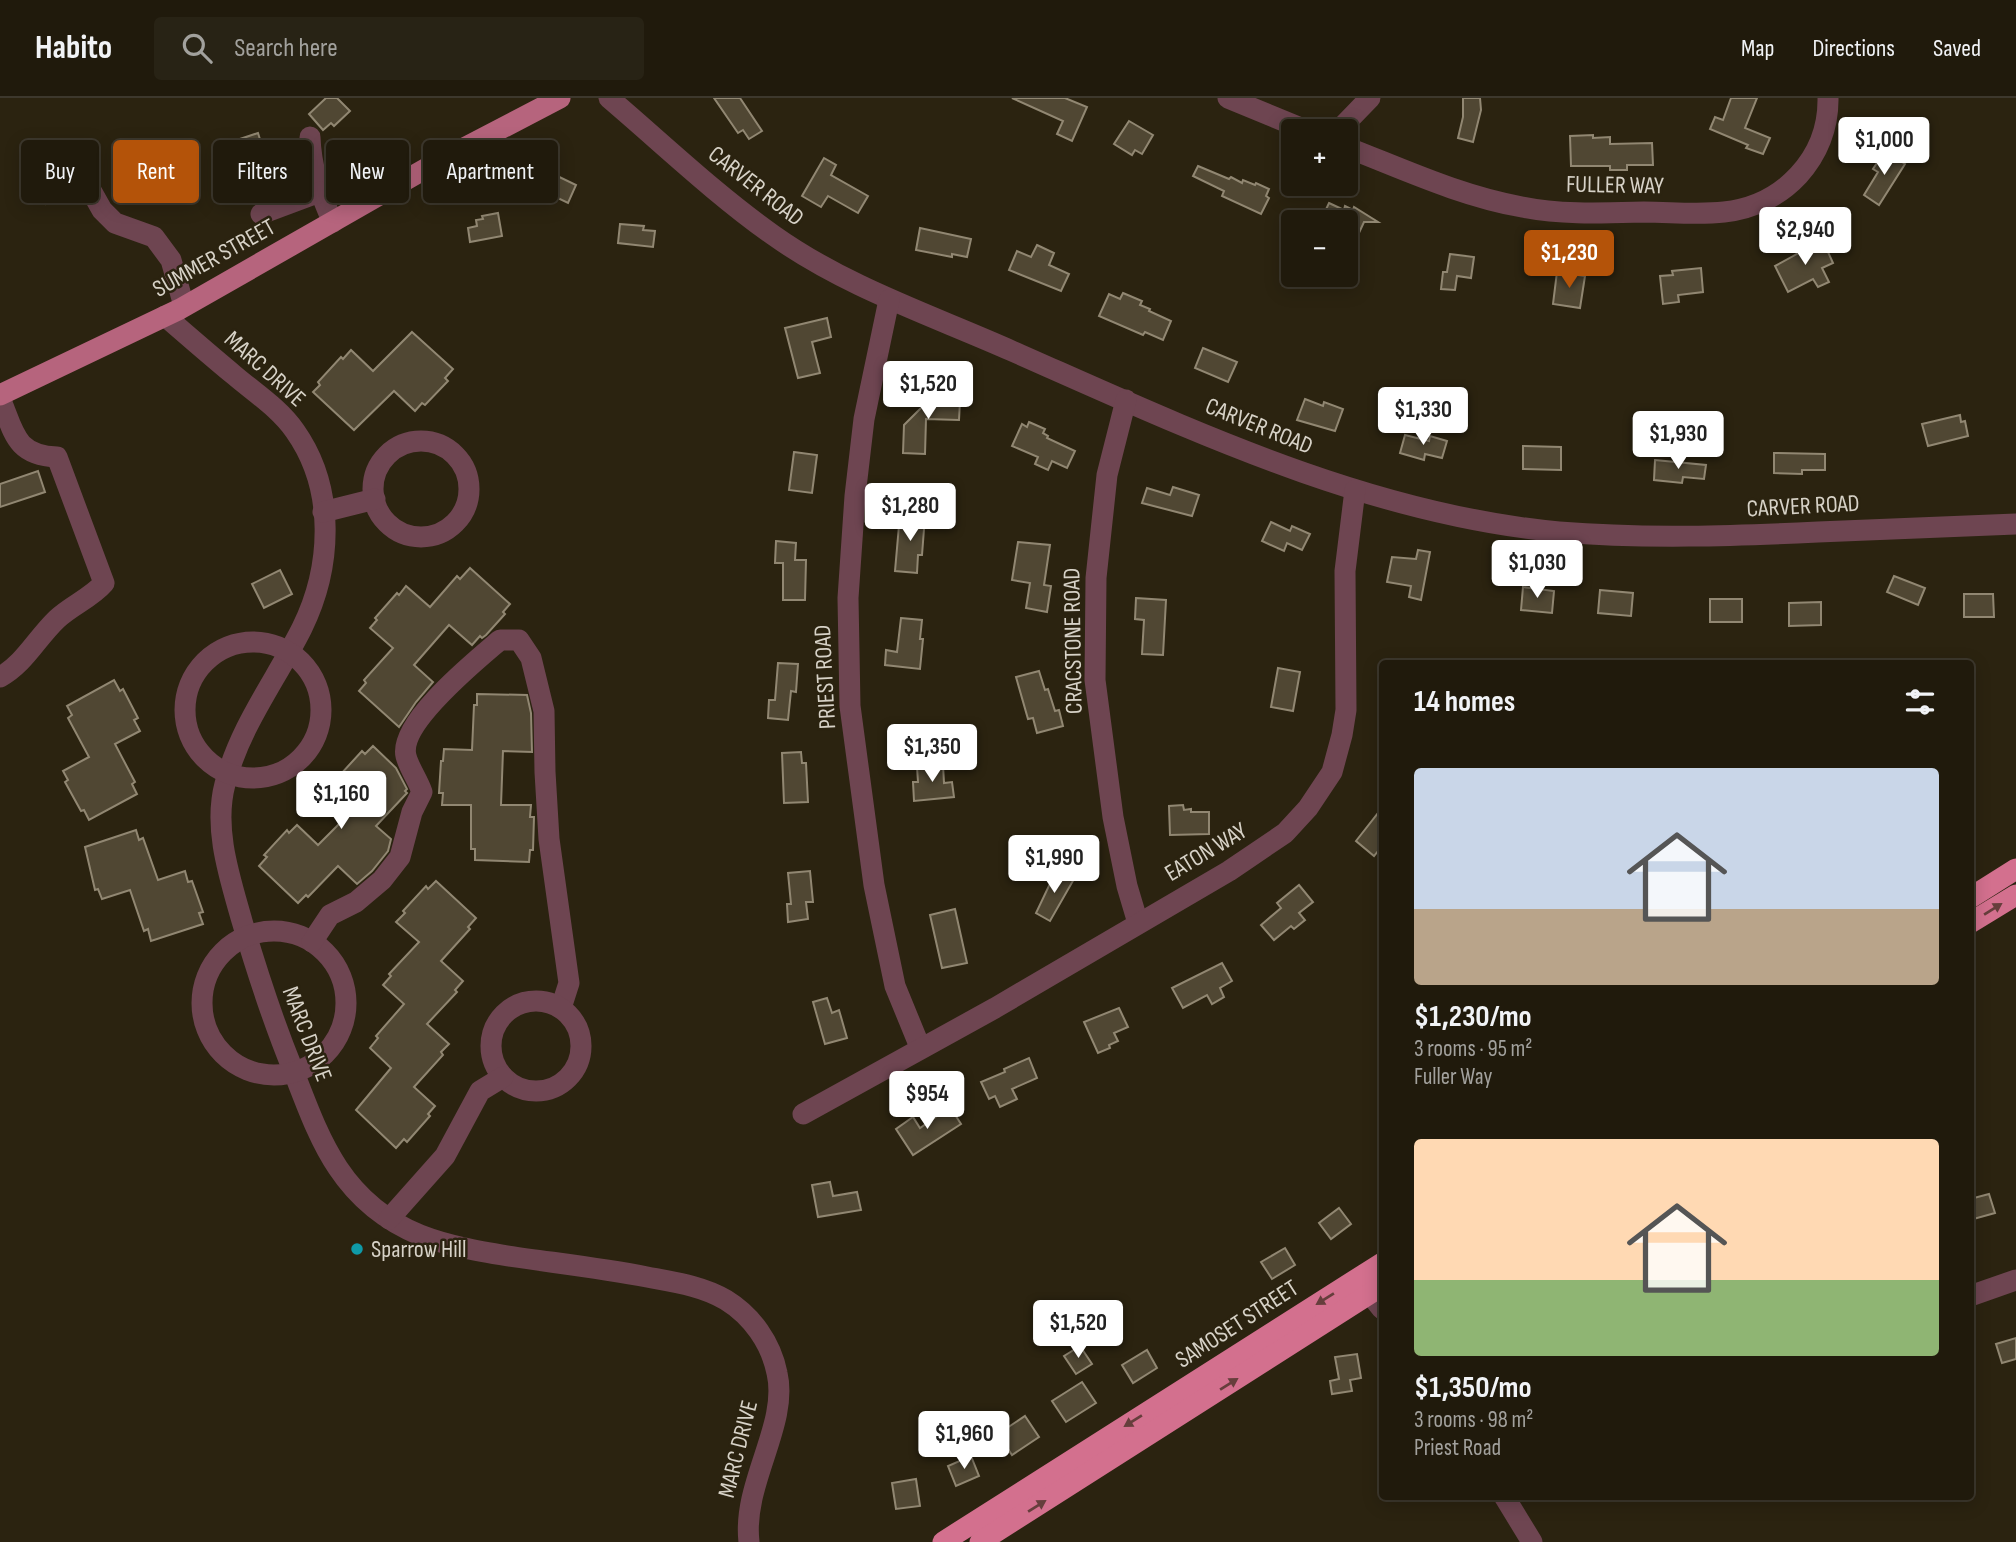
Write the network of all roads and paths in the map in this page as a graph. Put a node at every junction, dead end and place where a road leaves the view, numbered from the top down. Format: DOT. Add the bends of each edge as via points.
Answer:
graph roads {
  1 [pos="559,98"];
  2 [pos="609,98"];
  3 [pos="1228,98"];
  4 [pos="1370,98"];
  5 [pos="1829,98"];
  6 [pos="1350,119"];
  7 [pos="1281,120"];
  8 [pos="310,137"];
  9 [pos="1358,152"];
  10 [pos="320,192"];
  11 [pos="98,203"];
  12 [pos="261,214"];
  13 [pos="333,222"];
  14 [pos="889,300"];
  15 [pos="184,306"];
  16 [pos="165,316"];
  17 [pos="0,396"];
  18 [pos="1126,400"];
  19 [pos="1355,490"];
  20 [pos="375,499"];
  21 [pos="323,512"];
  22 [pos="2016,524"];
  23 [pos="288,652"];
  24 [pos="0,677"];
  25 [pos="228,774"];
  26 [pos="2016,869"];
  27 [pos="1974,895"];
  28 [pos="2016,895"];
  29 [pos="1974,921"];
  30 [pos="1138,923"];
  31 [pos="246,937"];
  32 [pos="312,942"];
  33 [pos="561,1008"];
  34 [pos="920,1048"];
  35 [pos="294,1072"];
  36 [pos="503,1077"];
  37 [pos="803,1114"];
  38 [pos="388,1219"];
  39 [pos="1379,1274"];
  40 [pos="2016,1280"];
  41 [pos="1374,1291"];
  42 [pos="1974,1295"];
  43 [pos="1506,1500"];
  44 [pos="749,1542"];
  45 [pos="943,1542"];
  46 [pos="980,1542"];
  47 [pos="1532,1542"];
  1 -- 13 [label="main road, SUMMER STREET"];
  2 -- 14 [label="street, CARVER ROAD" via="773,236"];
  3 -- 7 [label="street"];
  4 -- 6 [label="street"];
  5 -- 9 [label="street, FULLER WAY" via="1820,141 1802,172 1774,196 1723,212 1589,213 1523,208 1455,190"];
  8 -- 10 [label="street"];
  10 -- 12 [label="street"];
  10 -- 13 [label="street"];
  11 -- 15 [label="street" via="115,223 153,237 171,260"];
  13 -- 15 [label="main road, SUMMER STREET"];
  14 -- 18 [label="street, CARVER ROAD"];
  14 -- 34 [label="street, PRIEST ROAD" via="864,419 855,496 848,598 850,706 874,885 895,986"];
  15 -- 16 [label="main road, SUMMER STREET"];
  16 -- 17 [label="main road, SUMMER STREET"];
  16 -- 21 [label="street, MARC DRIVE" via="278,411 295,431 316,477"];
  17 -- 24 [label="street" via="19,445 40,456 57,457 104,583 60,617 18,666"];
  18 -- 19 [label="street, CARVER ROAD"];
  18 -- 30 [label="street, CRACSTONE ROAD" via="1107,475 1096,578 1095,680 1113,817"];
  19 -- 22 [label="street, CARVER ROAD" via="1495,523 1606,535 1718,537"];
  19 -- 30 [label="street, EATON WAY" via="1345,571 1346,710 1332,772 1285,833"];
  20 -- 20 [label="street" via="375,476 387,456 418,441 451,452 469,482 464,512 434,535 396,530 382,517"];
  20 -- 21 [label="street"];
  21 -- 23 [label="street, MARC DRIVE" via="326,543 319,586"];
  23 -- 25 [label="street, MARC DRIVE" via="241,738"];
  23 -- 25 [label="street" via="310,673 317,687 321,702 318,733 301,759 274,775"];
  23 -- 25 [label="street" via="259,642 230,646 205,662 192,681 186,702 188,732 203,757"];
  25 -- 31 [label="street, MARC DRIVE" via="220,808 222,839"];
  26 -- 27 [label="highway"];
  29 -- 28 [label="highway, one-way"];
  30 -- 34 [label="street, EATON WAY"];
  31 -- 32 [label="street" via="280,931"];
  31 -- 35 [label="street, MARC DRIVE"];
  31 -- 35 [label="street" via="217,958 208,973 202,1009 206,1027 226,1057 241,1067 276,1075"];
  32 -- 33 [label="street" via="330,915 356,902 400,857 422,792 405,755 411,731 445,688 500,640 519,640 531,658 544,711 549,839 569,983"];
  32 -- 35 [label="street" via="326,953 344,985 344,1022 325,1054"];
  33 -- 36 [label="street" via="545,1001 527,1001 504,1013 494,1027 490,1045 493,1062"];
  33 -- 36 [label="street" via="575,1023 581,1042 578,1062 567,1079 550,1089 529,1091"];
  34 -- 37 [label="street, EATON WAY"];
  35 -- 38 [label="street, MARC DRIVE" via="337,1167"];
  36 -- 38 [label="street" via="480,1091 445,1156"];
  38 -- 44 [label="street, MARC DRIVE" via="457,1247 703,1289 740,1311 765,1340 780,1387 778,1409 750,1500"];
  39 -- 41 [label="highway, SAMOSET STREET"];
  40 -- 42 [label="street"];
  41 -- 45 [label="highway, SAMOSET STREET, one-way"];
  46 -- 41 [label="highway, SAMOSET STREET, one-way"];
  43 -- 47 [label="street"];
}
